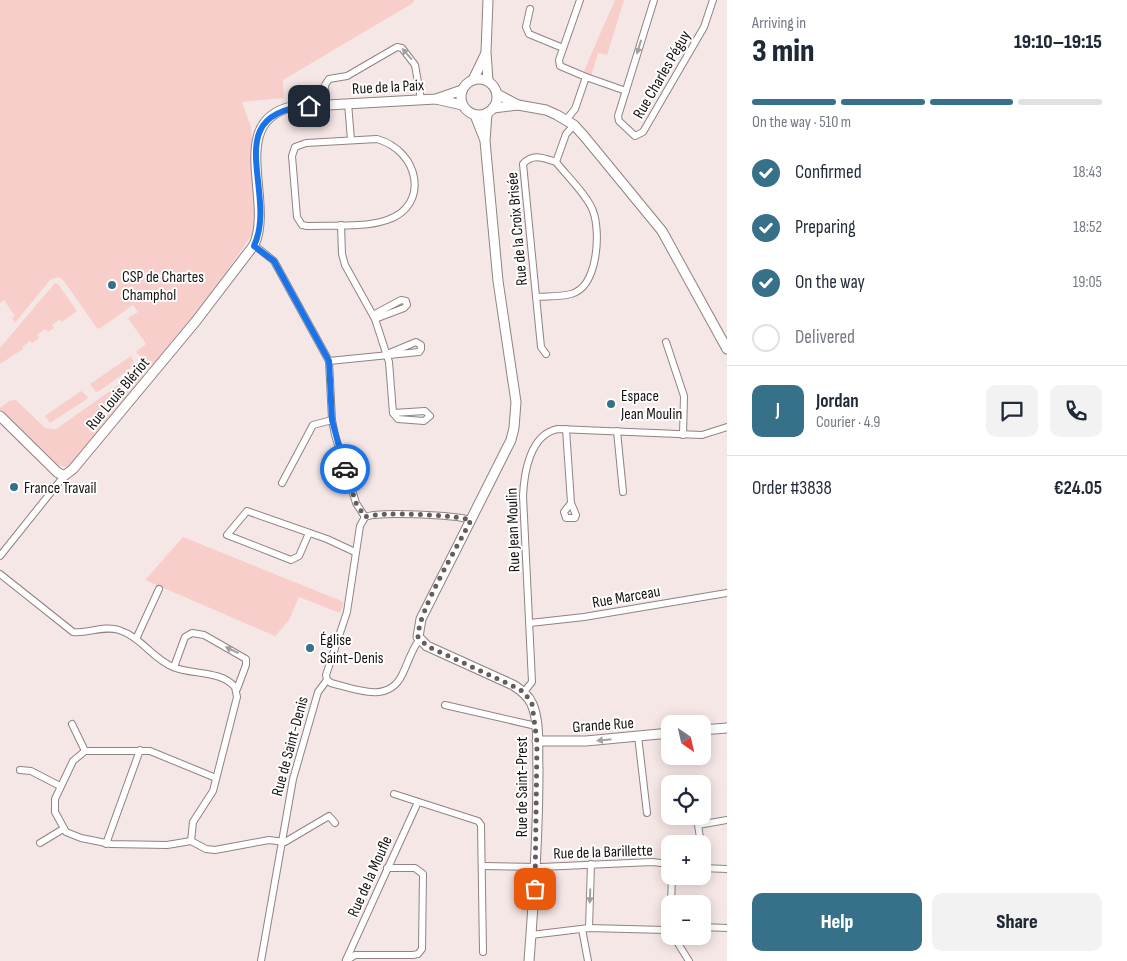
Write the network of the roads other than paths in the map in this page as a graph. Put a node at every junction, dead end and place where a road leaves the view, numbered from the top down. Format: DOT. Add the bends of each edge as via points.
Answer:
graph roads {
  1 [pos="488,0"];
  2 [pos="580,0"];
  3 [pos="654,0"];
  4 [pos="713,0"];
  5 [pos="530,9"];
  6 [pos="564,48"];
  7 [pos="486,52"];
  8 [pos="586,77"];
  9 [pos="473,80"];
  10 [pos="488,81"];
  11 [pos="462,90"];
  12 [pos="626,91"];
  13 [pos="497,94"];
  14 [pos="436,99"];
  15 [pos="421,100"];
  16 [pos="348,103"];
  17 [pos="326,105"];
  18 [pos="462,105"];
  19 [pos="518,105"];
  20 [pos="490,111"];
  21 [pos="475,115"];
  22 [pos="570,122"];
  23 [pos="351,140"];
  24 [pos="485,141"];
  25 [pos="556,162"];
  26 [pos="341,225"];
  27 [pos="254,246"];
  28 [pos="536,297"];
  29 [pos="666,342"];
  30 [pos="727,349"];
  31 [pos="387,354"];
  32 [pos="546,354"];
  33 [pos="329,361"];
  34 [pos="393,413"];
  35 [pos="0,416"];
  36 [pos="332,420"];
  37 [pos="727,426"];
  38 [pos="566,429"];
  39 [pos="617,431"];
  40 [pos="683,435"];
  41 [pos="64,476"];
  42 [pos="282,483"];
  43 [pos="623,492"];
  44 [pos="571,503"];
  45 [pos="365,517"];
  46 [pos="471,520"];
  47 [pos="309,533"];
  48 [pos="355,552"];
  49 [pos="0,556"];
  50 [pos="0,574"];
  51 [pos="159,589"];
  52 [pos="727,593"];
  53 [pos="530,623"];
  54 [pos="136,639"];
  55 [pos="419,640"];
  56 [pos="174,667"];
  57 [pos="328,680"];
  58 [pos="237,689"];
  59 [pos="524,692"];
  60 [pos="445,705"];
  61 [pos="72,724"];
  62 [pos="536,726"];
  63 [pos="727,728"];
  64 [pos="711,729"];
  65 [pos="661,734"];
  66 [pos="638,736"];
  67 [pos="537,742"];
  68 [pos="140,750"];
  69 [pos="85,752"];
  70 [pos="20,770"];
  71 [pos="216,778"];
  72 [pos="60,786"];
  73 [pos="394,794"];
  74 [pos="418,802"];
  75 [pos="647,813"];
  76 [pos="727,820"];
  77 [pos="335,823"];
  78 [pos="63,829"];
  79 [pos="700,835"];
  80 [pos="281,840"];
  81 [pos="191,841"];
  82 [pos="40,843"];
  83 [pos="106,844"];
  84 [pos="661,863"];
  85 [pos="591,864"];
  86 [pos="536,867"];
  87 [pos="387,868"];
  88 [pos="483,868"];
  89 [pos="711,868"];
  90 [pos="727,869"];
  91 [pos="661,927"];
  92 [pos="711,927"];
  93 [pos="586,928"];
  94 [pos="727,928"];
  95 [pos="531,935"];
  96 [pos="680,945"];
  97 [pos="483,952"];
  98 [pos="261,961"];
  99 [pos="346,961"];
  100 [pos="529,961"];
  101 [pos="588,961"];
  102 [pos="689,961"];
  1 -- 7 [label="street"];
  2 -- 6 [label="street"];
  3 -- 12 [label="street, Rue Charles Péguy, one-way"];
  4 -- 12 [label="street, Rue Charles Péguy" via="704,27 639,135 632,135 618,119"];
  5 -- 6 [label="street" via="526,27 529,34"];
  6 -- 8 [label="street, Rue Charles Péguy" via="560,66"];
  7 -- 9 [label="street"];
  7 -- 10 [label="street"];
  8 -- 12 [label="street, Rue Charles Péguy"];
  8 -- 22 [label="street"];
  9 -- 10 [label="street"];
  9 -- 11 [label="street"];
  10 -- 13 [label="street"];
  11 -- 14 [label="street, Rue de la Paix"];
  11 -- 18 [label="street"];
  13 -- 19 [label="street"];
  13 -- 20 [label="street"];
  14 -- 15 [label="street, Rue de la Paix"];
  14 -- 18 [label="street, Rue de la Paix"];
  15 -- 16 [label="street, Rue de la Paix"];
  15 -- 17 [label="street, one-way" via="415,65 402,48 397,47 347,76 329,79 325,85"];
  16 -- 17 [label="street, Rue de la Paix"];
  16 -- 23 [label="street"];
  17 -- 27 [label="street, Rue de la Paix" via="282,109 260,127 256,149 260,228"];
  18 -- 21 [label="street"];
  19 -- 20 [label="street"];
  19 -- 22 [label="street" via="546,110"];
  20 -- 21 [label="street"];
  20 -- 24 [label="street"];
  21 -- 24 [label="street"];
  22 -- 25 [label="street"];
  22 -- 30 [label="street" via="662,231"];
  23 -- 26 [label="street" via="299,144 292,156 299,222 307,226"];
  23 -- 26 [label="street" via="377,139 400,150 414,172 413,194 399,214 389,220"];
  24 -- 46 [label="street" via="498,281 516,417 510,440"];
  25 -- 28 [label="street, Rue de la Croix Brisée" via="538,157 528,158 523,164"];
  25 -- 28 [label="street, Rue de la Croix Brisée" via="594,212 596,262 581,288 572,294"];
  26 -- 31 [label="street" via="345,265 374,317"];
  27 -- 33 [label="street" via="274,261"];
  27 -- 41 [label="street, Rue Louis Blériot" via="196,321"];
  28 -- 32 [label="street, Rue de la Croix Brisée" via="541,347"];
  29 -- 40 [label="street" via="684,396"];
  31 -- 33 [label="street"];
  31 -- 34 [label="street"];
  33 -- 36 [label="street"];
  34 -- 34 [label="street" via="398,419 424,421 430,416 425,411"];
  35 -- 41 [label="street"];
  36 -- 42 [label="street" via="318,422 309,430"];
  36 -- 45 [label="street" via="356,503"];
  37 -- 40 [label="street, Rue Jean Moulin" via="702,435"];
  38 -- 39 [label="street, Rue Jean Moulin"];
  38 -- 44 [label="street"];
  38 -- 53 [label="street, Rue Jean Moulin" via="554,429 541,438 524,478"];
  39 -- 40 [label="street, Rue Jean Moulin"];
  39 -- 43 [label="street"];
  41 -- 49 [label="street, Rue Louis Blériot"];
  45 -- 46 [label="street" via="453,516"];
  45 -- 48 [label="street, Rue de Saint-Denis"];
  46 -- 55 [label="street" via="421,619"];
  47 -- 47 [label="street" via="247,511 227,535 291,560 299,556"];
  47 -- 48 [label="street"];
  48 -- 57 [label="street, Rue de Saint-Denis" via="347,612 326,675"];
  50 -- 54 [label="street" via="72,632 112,629"];
  51 -- 54 [label="street"];
  52 -- 53 [label="street, Rue Marceau"];
  53 -- 59 [label="street, Rue Jean Moulin" via="532,682"];
  54 -- 56 [label="street" via="160,661"];
  55 -- 57 [label="street" via="398,682 384,692 331,684"];
  55 -- 59 [label="street"];
  56 -- 58 [label="street" via="217,677"];
  58 -- 56 [label="street, one-way" via="246,659 204,634 192,633 185,637"];
  57 -- 80 [label="street, Rue de Saint-Denis" via="318,692 293,779"];
  58 -- 71 [label="street"];
  59 -- 62 [label="street, Rue de Saint-Prest" via="532,704"];
  60 -- 62 [label="street"];
  61 -- 69 [label="street"];
  62 -- 67 [label="street, Rue de Saint-Prest"];
  63 -- 64 [label="street"];
  65 -- 66 [label="street, Grande Rue"];
  66 -- 67 [label="street, Grande Rue, one-way"];
  66 -- 75 [label="street"];
  67 -- 86 [label="street, Rue de Saint-Prest"];
  68 -- 69 [label="street"];
  68 -- 71 [label="street" via="150,751"];
  68 -- 83 [label="street"];
  69 -- 72 [label="street" via="72,761"];
  70 -- 72 [label="street" via="31,770"];
  71 -- 81 [label="street" via="209,800 193,822"];
  72 -- 78 [label="street" via="55,812"];
  73 -- 74 [label="street"];
  74 -- 87 [label="street, Rue de la Moufle"];
  74 -- 88 [label="street" via="478,821 483,829"];
  76 -- 79 [label="street" via="698,825"];
  77 -- 80 [label="street" via="329,816 285,842"];
  78 -- 82 [label="street"];
  78 -- 83 [label="street" via="81,838"];
  80 -- 81 [label="street" via="215,850"];
  80 -- 98 [label="street, Rue de Saint-Denis"];
  81 -- 83 [label="street" via="167,845"];
  84 -- 85 [label="street, Rue de la Barillette"];
  85 -- 86 [label="street, Rue de la Barillette"];
  85 -- 93 [label="street, one-way"];
  86 -- 88 [label="street"];
  86 -- 95 [label="street, Rue de Saint-Prest"];
  87 -- 99 [label="street, Rue de la Moufle"];
  87 -- 99 [label="street" via="415,868 423,874 422,949 413,955 355,954"];
  88 -- 97 [label="street"];
  89 -- 90 [label="street"];
  91 -- 93 [label="street"];
  92 -- 94 [label="street"];
  93 -- 95 [label="street"];
  93 -- 101 [label="street"];
  95 -- 100 [label="street, Rue de Saint-Prest"];
  96 -- 102 [label="street"];
}
